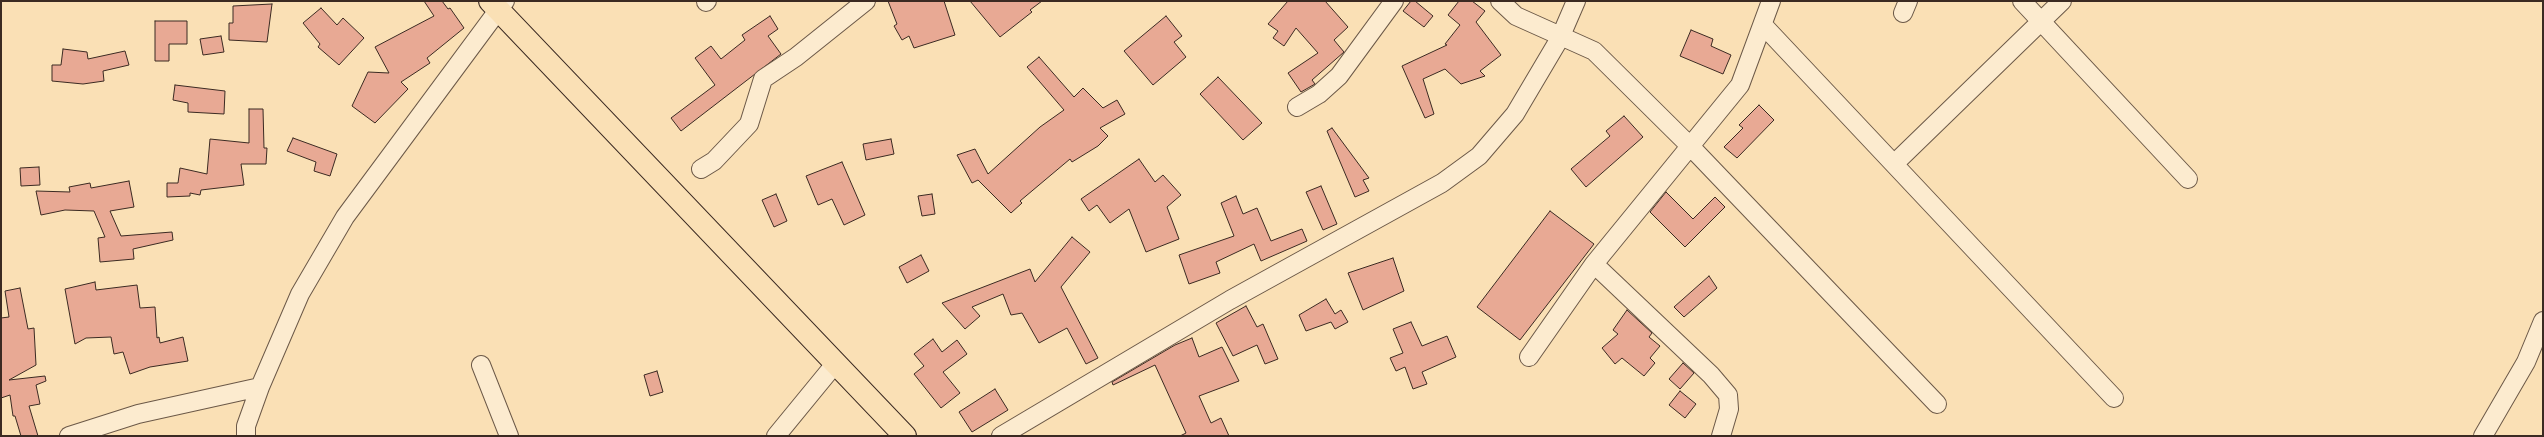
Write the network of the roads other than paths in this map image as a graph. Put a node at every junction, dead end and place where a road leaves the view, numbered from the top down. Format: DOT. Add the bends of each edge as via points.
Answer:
graph roads {
  1 [pos="866,1"];
  2 [pos="1394,1"];
  3 [pos="1500,1"];
  4 [pos="1576,1"];
  5 [pos="1772,1"];
  6 [pos="2022,1"];
  7 [pos="2062,1"];
  8 [pos="497,4"];
  9 [pos="2040,22"];
  10 [pos="1763,24"];
  11 [pos="1560,38"];
  12 [pos="1297,108"];
  13 [pos="1690,146"];
  14 [pos="1894,164"];
  15 [pos="701,169"];
  16 [pos="2188,179"];
  17 [pos="1594,264"];
  18 [pos="2543,321"];
  19 [pos="1529,357"];
  20 [pos="835,364"];
  21 [pos="481,365"];
  22 [pos="260,387"];
  23 [pos="2114,398"];
  24 [pos="1937,404"];
  25 [pos="69,436"];
  26 [pos="246,436"];
  27 [pos="509,436"];
  28 [pos="776,436"];
  29 [pos="905,436"];
  30 [pos="1001,436"];
  31 [pos="1722,436"];
  32 [pos="2483,436"];
  1 -- 15 [label="street" via="796,57 763,79 749,124 714,160"];
  2 -- 12 [label="street" via="1339,76 1319,94"];
  3 -- 11 [label="street" via="1516,16"];
  4 -- 11 [label="street"];
  5 -- 10 [label="street"];
  6 -- 9 [label="street"];
  7 -- 9 [label="street"];
  8 -- 20 [label="main road"];
  8 -- 22 [label="street" via="345,217 300,294"];
  9 -- 14 [label="street"];
  9 -- 16 [label="street"];
  10 -- 13 [label="street" via="1740,85"];
  10 -- 14 [label="street"];
  11 -- 13 [label="street" via="1594,51"];
  11 -- 30 [label="street" via="1515,114 1478,156 1442,184 1230,300"];
  13 -- 17 [label="street"];
  13 -- 24 [label="street"];
  14 -- 23 [label="street"];
  17 -- 19 [label="street"];
  17 -- 31 [label="street" via="1711,375 1728,395 1729,409"];
  18 -- 32 [label="street" via="2526,362"];
  20 -- 28 [label="street"];
  20 -- 29 [label="main road"];
  21 -- 27 [label="street"];
  22 -- 25 [label="street" via="138,414"];
  22 -- 26 [label="street" via="246,426"];
}
